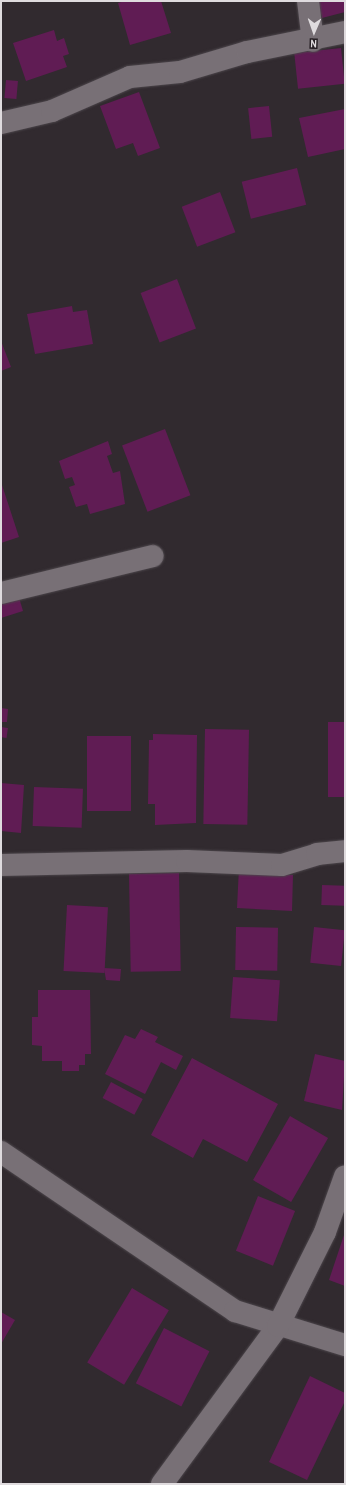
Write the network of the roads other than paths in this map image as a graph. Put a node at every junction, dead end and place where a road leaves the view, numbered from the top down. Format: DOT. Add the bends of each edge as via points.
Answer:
graph roads {
  1 [pos="308,1"];
  2 [pos="345,32"];
  3 [pos="313,41"];
  4 [pos="1,123"];
  5 [pos="153,556"];
  6 [pos="1,593"];
  7 [pos="345,851"];
  8 [pos="1,865"];
  9 [pos="1,1152"];
  10 [pos="345,1176"];
  11 [pos="278,1326"];
  12 [pos="345,1345"];
  13 [pos="162,1484"];
  1 -- 3 [label="street"];
  2 -- 3 [label="street"];
  3 -- 4 [label="street" via="247,52 180,72 130,77 52,111"];
  5 -- 6 [label="street"];
  7 -- 8 [label="street" via="317,854 282,865 187,861"];
  9 -- 11 [label="street" via="235,1311"];
  10 -- 11 [label="street" via="325,1232"];
  11 -- 12 [label="street"];
  11 -- 13 [label="street"];
}
